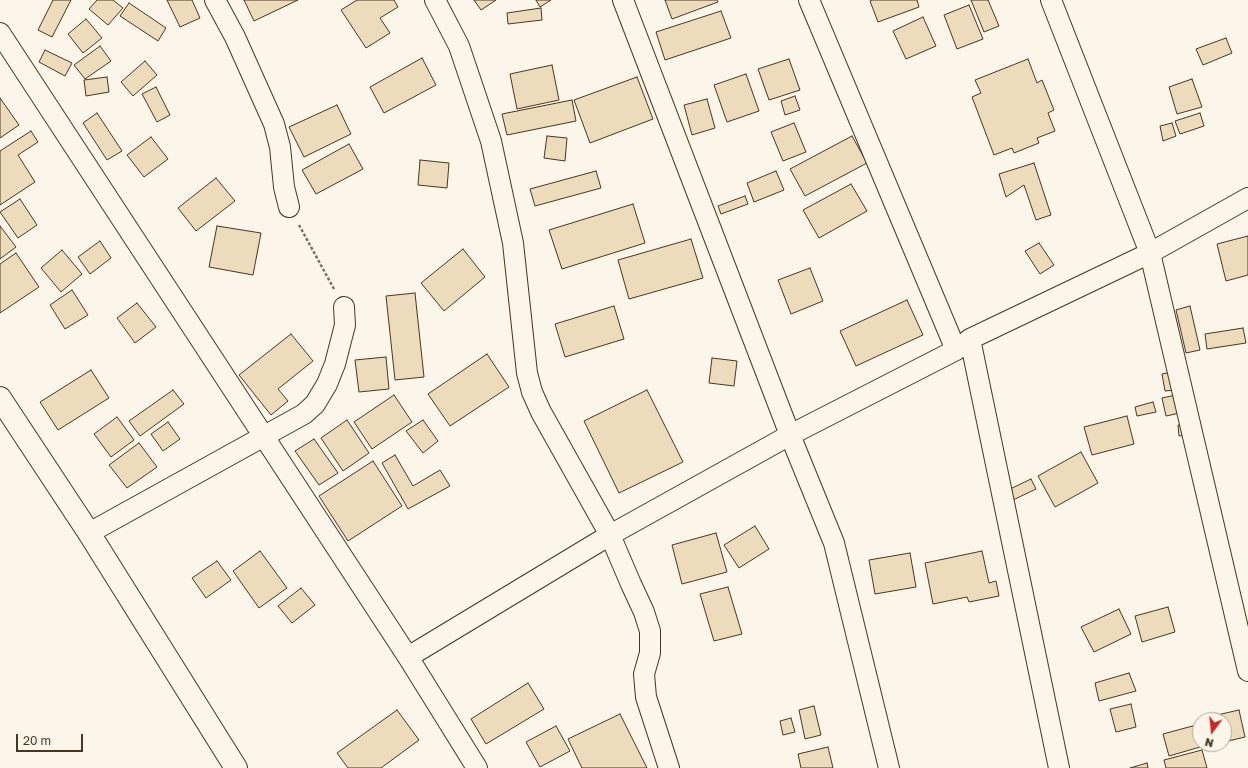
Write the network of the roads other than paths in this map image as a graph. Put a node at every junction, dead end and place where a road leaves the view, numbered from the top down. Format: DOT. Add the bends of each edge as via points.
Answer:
graph roads {
  1 [pos="215,0"];
  2 [pos="435,0"];
  3 [pos="623,0"];
  4 [pos="809,0"];
  5 [pos="1051,0"];
  6 [pos="0,33"];
  7 [pos="1248,198"];
  8 [pos="289,207"];
  9 [pos="1150,253"];
  10 [pos="344,307"];
  11 [pos="963,345"];
  12 [pos="0,398"];
  13 [pos="790,435"];
  14 [pos="264,436"];
  15 [pos="89,533"];
  16 [pos="610,534"];
  17 [pos="408,657"];
  18 [pos="1248,671"];
  19 [pos="236,768"];
  20 [pos="477,768"];
  21 [pos="669,768"];
  22 [pos="889,768"];
  23 [pos="1059,768"];
  1 -- 8 [label="street" via="235,37 274,124"];
  2 -- 16 [label="street" via="459,46 491,141 513,243 527,373 532,392"];
  3 -- 13 [label="street"];
  4 -- 11 [label="street"];
  5 -- 9 [label="street"];
  6 -- 14 [label="street"];
  7 -- 9 [label="street"];
  9 -- 11 [label="street"];
  9 -- 18 [label="street"];
  10 -- 14 [label="street" via="345,325 341,344 335,364 315,404 304,414"];
  11 -- 13 [label="street"];
  11 -- 23 [label="street"];
  12 -- 15 [label="street"];
  13 -- 16 [label="street"];
  13 -- 22 [label="street" via="834,543"];
  14 -- 15 [label="street"];
  14 -- 17 [label="street"];
  15 -- 19 [label="street"];
  16 -- 17 [label="street"];
  16 -- 21 [label="street" via="650,631 650,653 644,674 646,697"];
  17 -- 20 [label="street"];
}
